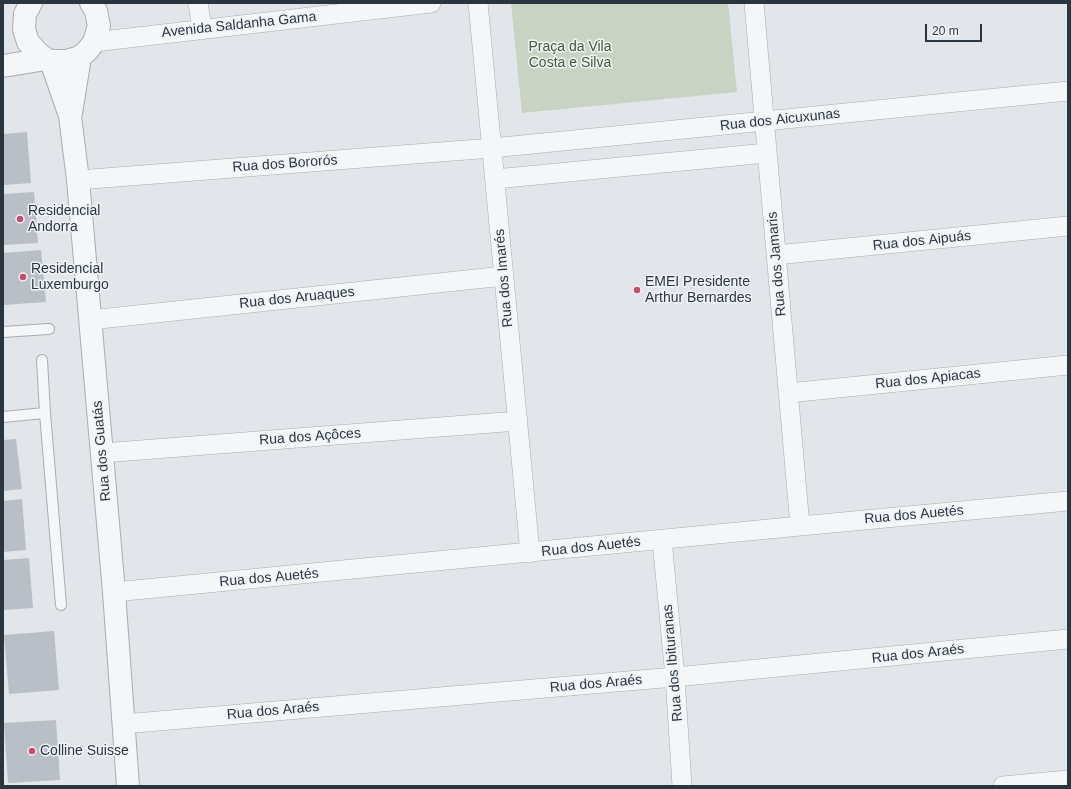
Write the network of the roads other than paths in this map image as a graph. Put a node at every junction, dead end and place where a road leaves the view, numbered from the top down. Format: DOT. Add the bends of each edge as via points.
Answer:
graph roads {
  1 [pos="30,3"];
  2 [pos="91,3"];
  3 [pos="198,3"];
  4 [pos="431,3"];
  5 [pos="478,3"];
  6 [pos="754,3"];
  7 [pos="338,8"];
  8 [pos="202,29"];
  9 [pos="87,49"];
  10 [pos="49,60"];
  11 [pos="3,66"];
  12 [pos="1068,90"];
  13 [pos="70,116"];
  14 [pos="764,122"];
  15 [pos="492,148"];
  16 [pos="767,153"];
  17 [pos="78,180"];
  18 [pos="495,180"];
  19 [pos="1068,226"];
  20 [pos="776,255"];
  21 [pos="504,276"];
  22 [pos="90,320"];
  23 [pos="48,330"];
  24 [pos="3,332"];
  25 [pos="42,360"];
  26 [pos="1068,365"];
  27 [pos="788,393"];
  28 [pos="45,413"];
  29 [pos="3,417"];
  30 [pos="518,421"];
  31 [pos="102,453"];
  32 [pos="1068,502"];
  33 [pos="800,526"];
  34 [pos="662,540"];
  35 [pos="530,553"];
  36 [pos="114,592"];
  37 [pos="61,605"];
  38 [pos="1068,639"];
  39 [pos="675,677"];
  40 [pos="123,724"];
  41 [pos="1068,780"];
  42 [pos="128,786"];
  43 [pos="682,786"];
  44 [pos="1003,786"];
  1 -- 10 [label="street" via="25,14 24,29 28,42"];
  2 -- 9 [label="street" via="96,11 99,26"];
  3 -- 8 [label="street"];
  4 -- 7 [label="street, Avenida Saldanha Gama"];
  5 -- 15 [label="street, Rua dos Imarés"];
  6 -- 14 [label="street, Rua dos Jamaris"];
  7 -- 8 [label="street, Avenida Saldanha Gama"];
  8 -- 9 [label="street, Avenida Saldanha Gama"];
  9 -- 10 [label="street, Avenida Saldanha Gama" via="67,61"];
  9 -- 13 [label="street, Rua dos Guatás"];
  10 -- 11 [label="street, Avenida Saldanha Gama"];
  10 -- 13 [label="street, Rua dos Guatás"];
  12 -- 14 [label="street, Rua dos Aicuxunas"];
  13 -- 17 [label="street, Rua dos Guatás"];
  14 -- 15 [label="street, Rua dos Aicuxunas"];
  14 -- 16 [label="street, Rua dos Jamaris"];
  15 -- 17 [label="street, Rua dos Bororós"];
  15 -- 18 [label="street, Rua dos Imarés"];
  16 -- 18 [label="street"];
  16 -- 20 [label="street, Rua dos Jamaris"];
  17 -- 22 [label="street, Rua dos Guatás"];
  18 -- 21 [label="street, Rua dos Imarés"];
  19 -- 20 [label="street, Rua dos Aipuás"];
  20 -- 27 [label="street, Rua dos Jamaris"];
  21 -- 22 [label="street, Rua dos Aruaques"];
  21 -- 30 [label="street, Rua dos Imarés"];
  22 -- 31 [label="street, Rua dos Guatás"];
  23 -- 24 [label="lane"];
  25 -- 28 [label="lane"];
  26 -- 27 [label="street, Rua dos Apiacas"];
  27 -- 33 [label="street, Rua dos Jamaris"];
  28 -- 29 [label="lane"];
  28 -- 37 [label="lane"];
  30 -- 31 [label="street, Rua dos Açôces"];
  30 -- 35 [label="street, Rua dos Imarés"];
  31 -- 36 [label="street, Rua dos Guatás"];
  32 -- 33 [label="street, Rua dos Auetés"];
  33 -- 34 [label="street, Rua dos Auetés"];
  34 -- 35 [label="street, Rua dos Auetés"];
  34 -- 39 [label="street, Rua dos Ibituranas"];
  35 -- 36 [label="street, Rua dos Auetés"];
  36 -- 40 [label="street, Rua dos Guatás"];
  38 -- 39 [label="street, Rua dos Araés"];
  39 -- 40 [label="street, Rua dos Araés"];
  39 -- 43 [label="street, Rua dos Ibituranas"];
  40 -- 42 [label="street, Rua dos Guatás"];
  41 -- 44 [label="street"];
}
